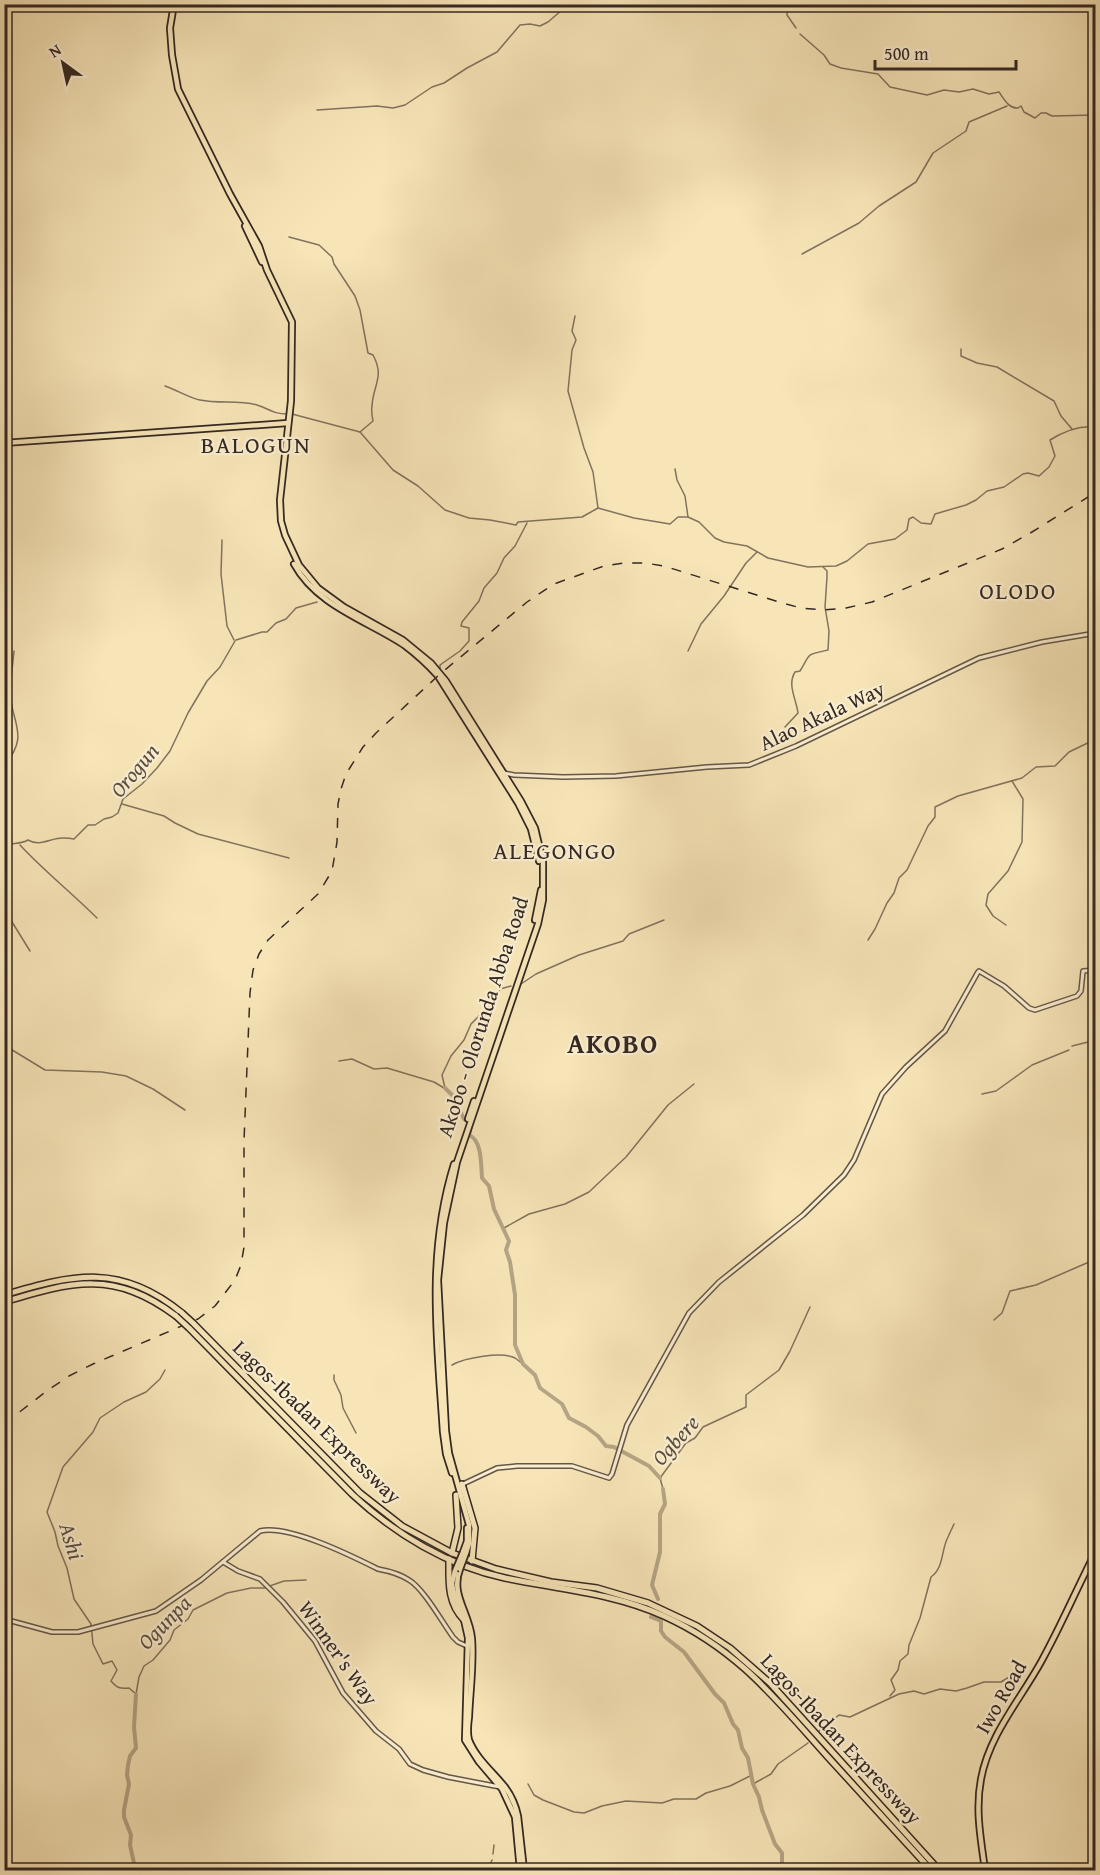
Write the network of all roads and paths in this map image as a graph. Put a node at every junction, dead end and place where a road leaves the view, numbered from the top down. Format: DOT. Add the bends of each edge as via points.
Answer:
graph roads {
  1 [pos="173,4"];
  2 [pos="287,419"];
  3 [pos="4,445"];
  4 [pos="1095,633"];
  5 [pos="502,773"];
  6 [pos="514,775"];
  7 [pos="505,779"];
  8 [pos="1095,970"];
  9 [pos="4,1295"];
  10 [pos="4,1302"];
  11 [pos="179,1315"];
  12 [pos="445,1436"];
  13 [pos="460,1484"];
  14 [pos="456,1495"];
  15 [pos="1095,1551"];
  16 [pos="452,1553"];
  17 [pos="467,1553"];
  18 [pos="1095,1556"];
  19 [pos="472,1561"];
  20 [pos="224,1562"];
  21 [pos="457,1570"];
  22 [pos="4,1619"];
  23 [pos="464,1620"];
  24 [pos="469,1646"];
  25 [pos="1038,1670"];
  26 [pos="466,1726"];
  27 [pos="500,1787"];
  28 [pos="918,1857"];
  29 [pos="522,1870"];
  30 [pos="926,1870"];
  31 [pos="931,1870"];
  32 [pos="940,1870"];
  33 [pos="986,1870"];
  1 -- 2 [label="main road, Akobo - Olorunda Abba Road" via="168,22 177,95 259,246 292,322"];
  2 -- 3 [label="main road"];
  2 -- 5 [label="main road, Akobo - Olorunda Abba Road" via="277,501 286,547 297,569 330,603 403,645 441,677"];
  4 -- 6 [label="street, Alao Akala Way" via="973,660 749,765 616,776"];
  5 -- 6 [label="street, Alao Akala Way"];
  5 -- 7 [label="main road, Akobo - Olorunda Abba Road"];
  6 -- 7 [label="street, Alao Akala Way"];
  7 -- 12 [label="main road, Akobo - Olorunda Abba Road" via="535,838 540,862 540,899 518,976 450,1174 434,1282"];
  8 -- 13 [label="street" via="1082,973 1077,996 1035,1010 978,972 945,1031 882,1094 854,1160 844,1174 803,1215 719,1282 689,1313 627,1425 612,1474 607,1478 573,1466 517,1466 497,1468"];
  9 -- 11 [label="highway, Lagos-Ibadan Expressway" via="75,1277 107,1278 144,1288 168,1302"];
  10 -- 11 [label="highway, Lagos-Ibadan Expressway" via="61,1286 98,1284 137,1292"];
  11 -- 16 [label="highway, Lagos-Ibadan Expressway, bridge" via="367,1499 402,1526"];
  12 -- 13 [label="main road, Akobo - Olorunda Abba Road"];
  12 -- 17 [label="main road, Akobo - Olorunda Abba Road" via="446,1454 467,1527"];
  13 -- 17 [label="highway" via="475,1528 475,1539"];
  14 -- 16 [label="highway" via="458,1528"];
  15 -- 25 [label="main road, Iwo Road"];
  16 -- 17 [label="highway" via="468,1556"];
  16 -- 19 [label="highway, Lagos-Ibadan Expressway"];
  16 -- 23 [label="highway" via="450,1593"];
  16 -- 28 [label="highway, Lagos-Ibadan Expressway" via="483,1572 504,1578 616,1599 663,1616 709,1641 759,1680"];
  17 -- 19 [label="highway"];
  17 -- 21 [label="main road, Akobo - Olorunda Abba Road, bridge"];
  18 -- 25 [label="main road, Iwo Road"];
  19 -- 32 [label="highway, Lagos-Ibadan Expressway" via="542,1580 629,1596 680,1616 716,1637 770,1683"];
  20 -- 22 [label="street" via="156,1611 90,1630 52,1632"];
  20 -- 24 [label="street" via="262,1530 312,1540 410,1580 455,1639"];
  20 -- 27 [label="street, Winner's Way" via="256,1577 285,1603 315,1641 343,1693 410,1764 448,1777"];
  21 -- 23 [label="main road" via="452,1583"];
  21 -- 26 [label="main road" via="456,1590 472,1637"];
  23 -- 24 [label="main road"];
  24 -- 26 [label="main road"];
  25 -- 33 [label="main road, Iwo Road" via="997,1740 984,1776 981,1816"];
  26 -- 27 [label="main road" via="465,1740"];
  26 -- 29 [label="main road" via="474,1748 505,1788 517,1812"];
  27 -- 29 [label="main road" via="515,1817"];
  28 -- 30 [label="highway"];
  28 -- 31 [label="highway, Lagos-Ibadan Expressway"];
}
